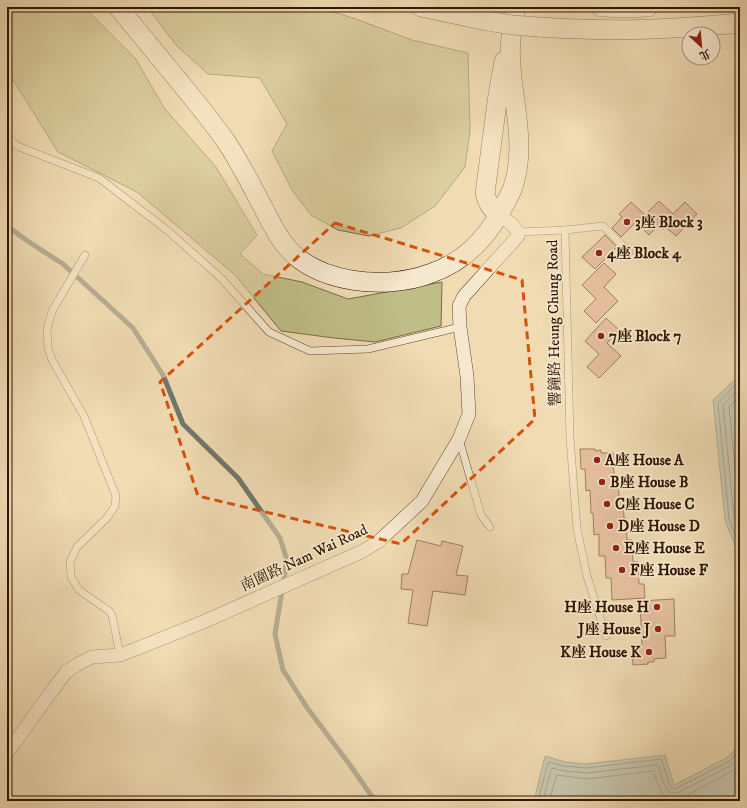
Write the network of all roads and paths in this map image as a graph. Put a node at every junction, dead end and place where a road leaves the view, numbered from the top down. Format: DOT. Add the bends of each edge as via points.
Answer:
graph roads {
  1 [pos="118,7"];
  2 [pos="421,7"];
  3 [pos="516,7"];
  4 [pos="602,7"];
  5 [pos="648,7"];
  6 [pos="740,23"];
  7 [pos="510,33"];
  8 [pos="7,136"];
  9 [pos="499,215"];
  10 [pos="564,230"];
  11 [pos="518,232"];
  12 [pos="629,252"];
  13 [pos="85,255"];
  14 [pos="460,327"];
  15 [pos="459,439"];
  16 [pos="490,527"];
  17 [pos="606,636"];
  18 [pos="120,654"];
  19 [pos="7,754"];
  1 -- 9 [label="street" via="228,144 274,229 300,260 350,280 410,280 449,266 470,252"];
  2 -- 6 [label="street, bridge" via="487,21 568,29 620,30"];
  3 -- 7 [label="street"];
  4 -- 5 [label="street"];
  7 -- 9 [label="street" via="517,127 517,171 508,199"];
  7 -- 9 [label="street" via="498,95 485,189 489,206"];
  8 -- 14 [label="lane" via="17,146 99,178 167,230 221,278 269,332 310,350 368,349"];
  9 -- 11 [label="street"];
  10 -- 11 [label="lane, 響鐘路 Heung Chung Road"];
  10 -- 12 [label="lane" via="603,226"];
  10 -- 17 [label="lane, 響鐘路 Heung Chung Road" via="570,438 577,529 587,576"];
  11 -- 14 [label="street, 南圍路 Nam Wai Road" via="517,238 464,296 459,306"];
  13 -- 18 [label="lane" via="52,311 47,329 48,348 52,360 84,416 116,496 115,506 107,518 77,547 70,562 71,577 79,590 112,615"];
  14 -- 15 [label="street, 南圍路 Nam Wai Road" via="469,414"];
  15 -- 16 [label="lane" via="482,515"];
  15 -- 18 [label="street, 南圍路 Nam Wai Road" via="422,501 378,542 361,552 203,622"];
  18 -- 19 [label="street, 南圍路 Nam Wai Road" via="92,657 66,672"];
}
